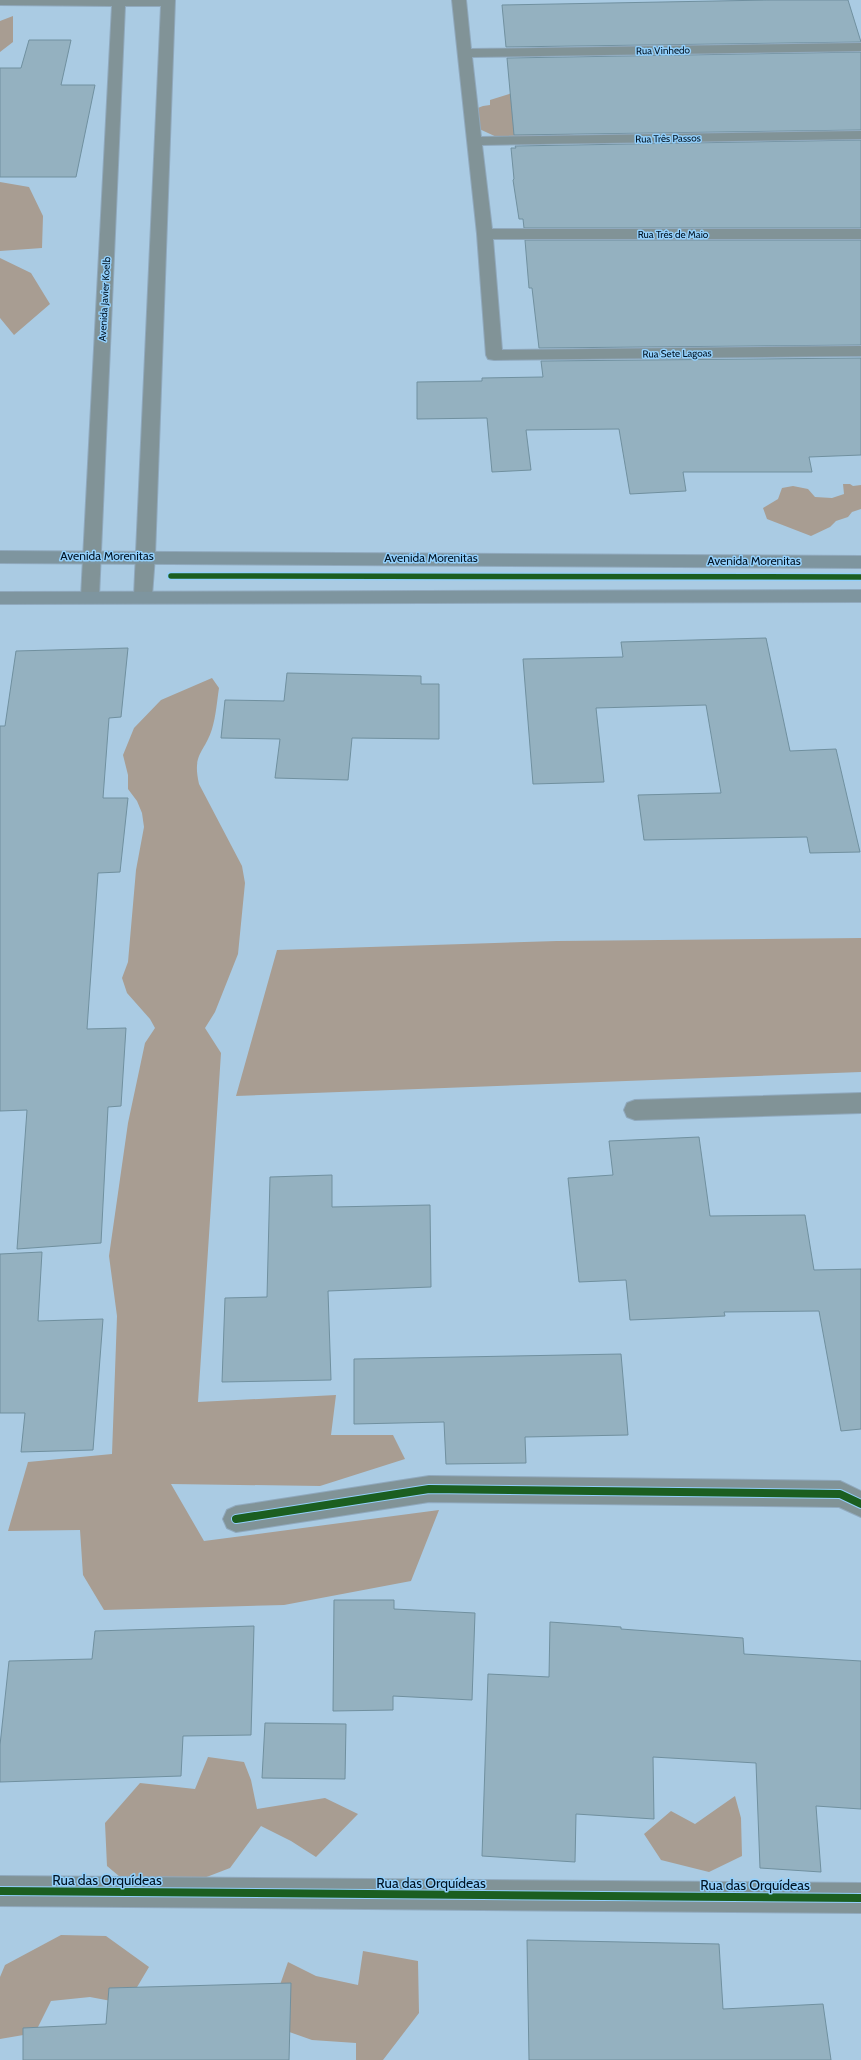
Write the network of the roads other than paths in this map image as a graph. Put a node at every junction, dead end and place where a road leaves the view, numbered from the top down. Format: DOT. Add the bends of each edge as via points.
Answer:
graph roads {
  1 [pos="459,0"];
  2 [pos="0,1"];
  3 [pos="118,1"];
  4 [pos="168,1"];
  5 [pos="861,47"];
  6 [pos="465,53"];
  7 [pos="861,135"];
  8 [pos="474,140"];
  9 [pos="485,234"];
  10 [pos="861,234"];
  11 [pos="861,351"];
  12 [pos="92,556"];
  13 [pos="146,556"];
  14 [pos="0,557"];
  15 [pos="861,562"];
  16 [pos="143,596"];
  17 [pos="861,596"];
  18 [pos="90,597"];
  19 [pos="0,598"];
  20 [pos="861,1103"];
  21 [pos="635,1110"];
  22 [pos="861,1504"];
  23 [pos="236,1519"];
  24 [pos="0,1891"];
  25 [pos="861,1898"];
  1 -- 6 [label="street"];
  2 -- 3 [label="street"];
  3 -- 4 [label="street"];
  3 -- 12 [label="street, Avenida Javier Koelb"];
  4 -- 13 [label="street"];
  5 -- 6 [label="street, Rua Vinhedo"];
  6 -- 8 [label="street"];
  7 -- 8 [label="street, Rua Três Passos"];
  8 -- 9 [label="street"];
  9 -- 10 [label="street, Rua Três de Maio"];
  9 -- 11 [label="street, Rua Sete Lagoas" via="494,356"];
  12 -- 13 [label="main road, Avenida Morenitas"];
  12 -- 14 [label="main road, Avenida Morenitas"];
  12 -- 18 [label="street, Avenida Javier Koelb"];
  13 -- 15 [label="main road, Avenida Morenitas"];
  13 -- 16 [label="street"];
  16 -- 17 [label="main road"];
  16 -- 18 [label="main road"];
  18 -- 19 [label="main road"];
  20 -- 21 [label="street"];
  22 -- 23 [label="street" via="840,1494 429,1489"];
  24 -- 25 [label="street, Rua das Orquídeas"];
}
